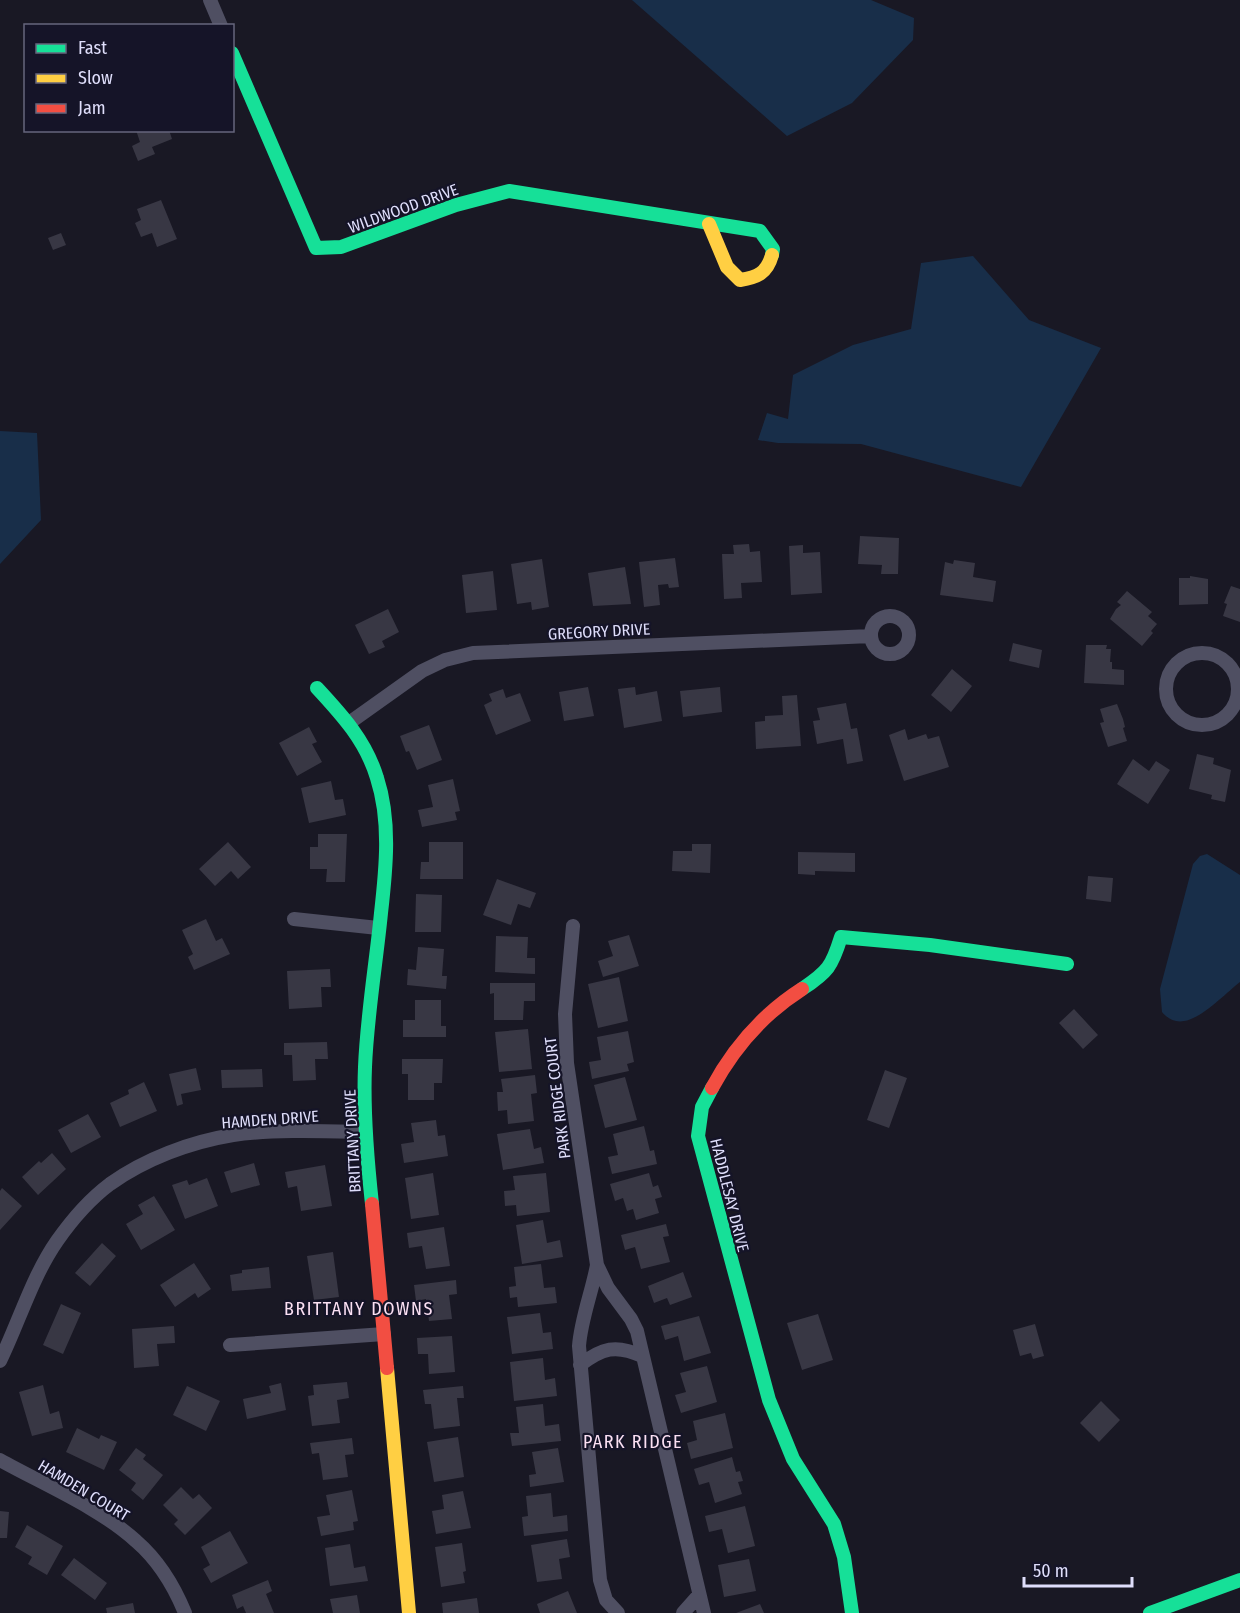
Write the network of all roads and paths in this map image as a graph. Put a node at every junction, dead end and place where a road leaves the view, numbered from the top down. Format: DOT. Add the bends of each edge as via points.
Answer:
graph roads {
  1 [pos="210,0"];
  2 [pos="219,24"];
  3 [pos="234,59"];
  4 [pos="709,224"];
  5 [pos="871,636"];
  6 [pos="317,688"];
  7 [pos="1236,710"];
  8 [pos="349,723"];
  9 [pos="294,919"];
  10 [pos="573,926"];
  11 [pos="378,928"];
  12 [pos="1067,964"];
  13 [pos="365,1132"];
  14 [pos="597,1265"];
  15 [pos="384,1334"];
  16 [pos="230,1345"];
  17 [pos="642,1356"];
  18 [pos="0,1361"];
  19 [pos="580,1365"];
  20 [pos="0,1460"];
  21 [pos="1240,1580"];
  22 [pos="699,1595"];
  23 [pos="185,1613"];
  24 [pos="409,1613"];
  25 [pos="618,1613"];
  26 [pos="683,1613"];
  27 [pos="704,1613"];
  28 [pos="852,1613"];
  29 [pos="1150,1613"];
  1 -- 2 [label="street"];
  3 -- 4 [label="street, WILDWOOD DRIVE" via="316,248 341,247 456,205 509,191"];
  4 -- 4 [label="street, WILDWOOD DRIVE" via="760,231 773,249 770,267 757,278 740,280 728,267"];
  5 -- 8 [label="street, GREGORY DRIVE" via="473,653 422,671"];
  6 -- 8 [label="street, BRITTANY DRIVE"];
  7 -- 7 [label="street" via="1234,673 1218,657 1195,653 1175,664 1166,686 1167,698 1180,717 1197,724 1214,723"];
  8 -- 11 [label="street, BRITTANY DRIVE" via="365,748 385,810 385,878"];
  9 -- 11 [label="street"];
  10 -- 14 [label="street, PARK RIDGE COURT" via="565,1014 567,1063"];
  11 -- 13 [label="street, BRITTANY DRIVE" via="365,1067"];
  12 -- 28 [label="street, HADDLESAY DRIVE" via="841,937 834,959 823,975 753,1028 724,1066 702,1107 698,1136 769,1400 792,1459 834,1524 844,1557"];
  13 -- 15 [label="street, BRITTANY DRIVE"];
  13 -- 18 [label="street, HAMDEN DRIVE" via="233,1135 191,1145 148,1162 110,1185 56,1242"];
  14 -- 17 [label="street, PARK RIDGE COURT" via="637,1331"];
  14 -- 19 [label="street, PARK RIDGE COURT" via="580,1332"];
  15 -- 16 [label="street"];
  15 -- 24 [label="street, BRITTANY DRIVE"];
  17 -- 19 [label="street" via="629,1350 609,1349"];
  17 -- 22 [label="street, PARK RIDGE COURT"];
  19 -- 25 [label="street, PARK RIDGE COURT" via="600,1580 606,1600"];
  20 -- 23 [label="street, HAMDEN COURT" via="98,1514 136,1540 163,1570"];
  21 -- 29 [label="street"];
  22 -- 26 [label="street"];
  22 -- 27 [label="street, PARK RIDGE COURT"];
}
